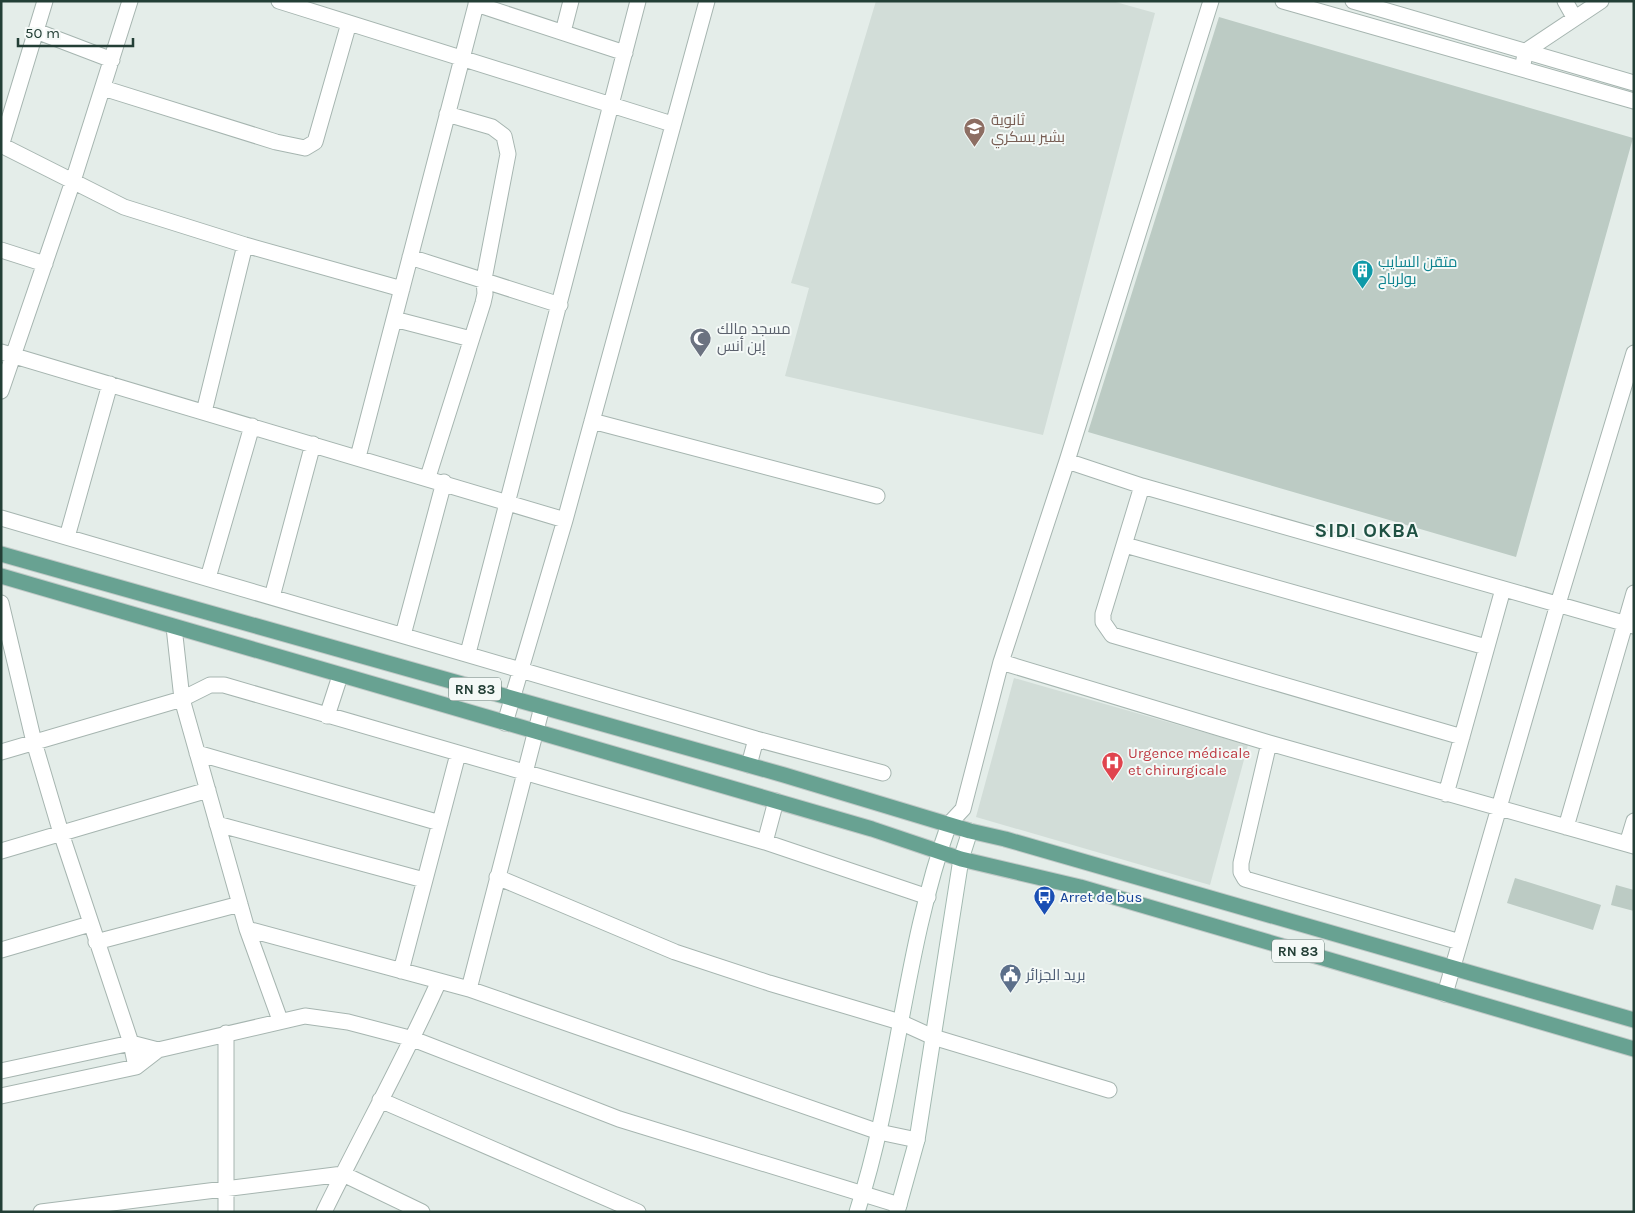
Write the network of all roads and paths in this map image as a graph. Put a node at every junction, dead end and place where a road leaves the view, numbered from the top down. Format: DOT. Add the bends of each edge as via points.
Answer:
graph roads {
  1 [pos="45,1"];
  2 [pos="130,1"];
  3 [pos="279,1"];
  4 [pos="571,1"];
  5 [pos="638,1"];
  6 [pos="707,1"];
  7 [pos="1211,1"];
  8 [pos="1283,1"];
  9 [pos="1353,1"];
  10 [pos="1565,1"];
  11 [pos="1602,1"];
  12 [pos="476,3"];
  13 [pos="310,6"];
  14 [pos="1574,17"];
  15 [pos="349,23"];
  16 [pos="36,31"];
  17 [pos="563,32"];
  18 [pos="1526,51"];
  19 [pos="625,52"];
  20 [pos="461,57"];
  21 [pos="112,60"];
  22 [pos="1522,68"];
  23 [pos="1634,83"];
  24 [pos="103,88"];
  25 [pos="8,100"];
  26 [pos="1634,101"];
  27 [pos="612,104"];
  28 [pos="447,114"];
  29 [pos="672,124"];
  30 [pos="1,146"];
  31 [pos="73,182"];
  32 [pos="245,245"];
  33 [pos="1,250"];
  34 [pos="410,257"];
  35 [pos="45,264"];
  36 [pos="484,279"];
  37 [pos="402,289"];
  38 [pos="560,305"];
  39 [pos="394,319"];
  40 [pos="471,339"];
  41 [pos="7,353"];
  42 [pos="1634,353"];
  43 [pos="110,384"];
  44 [pos="1,391"];
  45 [pos="1627,408"];
  46 [pos="204,412"];
  47 [pos="592,421"];
  48 [pos="252,426"];
  49 [pos="313,444"];
  50 [pos="358,457"];
  51 [pos="1067,461"];
  52 [pos="428,477"];
  53 [pos="444,482"];
  54 [pos="1142,486"];
  55 [pos="877,496"];
  56 [pos="508,502"];
  57 [pos="1,518"];
  58 [pos="564,520"];
  59 [pos="67,537"];
  60 [pos="1125,545"];
  61 [pos="1,554"];
  62 [pos="1,576"];
  63 [pos="208,578"];
  64 [pos="1504,588"];
  65 [pos="1634,593"];
  66 [pos="272,596"];
  67 [pos="1,603"];
  68 [pos="1558,604"];
  69 [pos="1630,625"];
  70 [pos="174,627"];
  71 [pos="403,635"];
  72 [pos="1486,646"];
  73 [pos="468,653"];
  74 [pos="1001,662"];
  75 [pos="520,669"];
  76 [pos="340,676"];
  77 [pos="511,698"];
  78 [pos="182,699"];
  79 [pos="542,707"];
  80 [pos="327,716"];
  81 [pos="505,723"];
  82 [pos="536,730"];
  83 [pos="1462,737"];
  84 [pos="756,739"];
  85 [pos="34,742"];
  86 [pos="1269,743"];
  87 [pos="1,752"];
  88 [pos="197,753"];
  89 [pos="458,754"];
  90 [pos="749,765"];
  91 [pos="525,773"];
  92 [pos="883,773"];
  93 [pos="208,790"];
  94 [pos="1446,794"];
  95 [pos="776,802"];
  96 [pos="963,809"];
  97 [pos="1499,809"];
  98 [pos="1634,821"];
  99 [pos="440,823"];
  100 [pos="218,824"];
  101 [pos="949,824"];
  102 [pos="1566,827"];
  103 [pos="970,831"];
  104 [pos="61,833"];
  105 [pos="765,842"];
  106 [pos="1630,845"];
  107 [pos="1,851"];
  108 [pos="939,852"];
  109 [pos="961,859"];
  110 [pos="1085,863"];
  111 [pos="497,877"];
  112 [pos="424,880"];
  113 [pos="1080,887"];
  114 [pos="928,897"];
  115 [pos="240,904"];
  116 [pos="90,924"];
  117 [pos="247,929"];
  118 [pos="96,942"];
  119 [pos="1460,942"];
  120 [pos="1,950"];
  121 [pos="1452,969"];
  122 [pos="401,971"];
  123 [pos="438,981"];
  124 [pos="469,989"];
  125 [pos="1445,994"];
  126 [pos="280,1020"];
  127 [pos="1634,1020"];
  128 [pos="900,1022"];
  129 [pos="226,1033"];
  130 [pos="934,1036"];
  131 [pos="413,1039"];
  132 [pos="131,1043"];
  133 [pos="1634,1049"];
  134 [pos="158,1050"];
  135 [pos="136,1067"];
  136 [pos="1,1071"];
  137 [pos="1109,1090"];
  138 [pos="1,1096"];
  139 [pos="380,1100"];
  140 [pos="879,1132"];
  141 [pos="916,1140"];
  142 [pos="342,1174"];
  143 [pos="226,1188"];
  144 [pos="862,1194"];
  145 [pos="898,1208"];
  146 [pos="41,1212"];
  147 [pos="226,1212"];
  148 [pos="324,1212"];
  149 [pos="422,1212"];
  150 [pos="638,1212"];
  151 [pos="857,1212"];
  1 -- 16 [label="street"];
  2 -- 21 [label="street"];
  3 -- 13 [label="street"];
  4 -- 17 [label="street"];
  5 -- 19 [label="street"];
  6 -- 29 [label="street"];
  7 -- 51 [label="street"];
  8 -- 22 [label="street"];
  9 -- 18 [label="street"];
  10 -- 14 [label="street"];
  11 -- 14 [label="street"];
  12 -- 17 [label="street"];
  12 -- 20 [label="street"];
  13 -- 15 [label="street"];
  14 -- 18 [label="street"];
  15 -- 20 [label="street"];
  15 -- 24 [label="street" via="315,142 305,148 276,142"];
  16 -- 21 [label="street"];
  16 -- 25 [label="street"];
  17 -- 19 [label="street"];
  18 -- 22 [label="street"];
  18 -- 23 [label="street"];
  19 -- 27 [label="street"];
  20 -- 27 [label="street"];
  20 -- 28 [label="street"];
  21 -- 24 [label="street"];
  22 -- 26 [label="street"];
  24 -- 31 [label="street"];
  25 -- 30 [label="street"];
  27 -- 29 [label="street"];
  27 -- 38 [label="street"];
  28 -- 34 [label="street"];
  28 -- 36 [label="street" via="492,127 504,136 508,154"];
  29 -- 47 [label="street"];
  30 -- 31 [label="street"];
  31 -- 32 [label="street" via="124,206"];
  31 -- 35 [label="street"];
  32 -- 37 [label="street"];
  32 -- 46 [label="street"];
  33 -- 35 [label="street"];
  34 -- 36 [label="street"];
  34 -- 37 [label="street"];
  35 -- 41 [label="street"];
  36 -- 38 [label="street"];
  36 -- 40 [label="street" via="485,294"];
  37 -- 39 [label="street"];
  38 -- 56 [label="street"];
  39 -- 40 [label="street"];
  39 -- 50 [label="street"];
  40 -- 52 [label="street"];
  41 -- 43 [label="street"];
  41 -- 44 [label="street"];
  42 -- 45 [label="street"];
  43 -- 46 [label="street"];
  43 -- 59 [label="street"];
  45 -- 68 [label="street"];
  46 -- 48 [label="street"];
  47 -- 55 [label="street"];
  47 -- 58 [label="street"];
  48 -- 49 [label="street"];
  48 -- 63 [label="street"];
  49 -- 50 [label="street"];
  49 -- 66 [label="street"];
  50 -- 52 [label="street"];
  51 -- 54 [label="street"];
  51 -- 74 [label="street"];
  52 -- 53 [label="street"];
  53 -- 56 [label="street"];
  53 -- 71 [label="street"];
  54 -- 60 [label="street"];
  54 -- 64 [label="street"];
  56 -- 58 [label="street"];
  56 -- 73 [label="street"];
  57 -- 59 [label="street"];
  58 -- 75 [label="street"];
  59 -- 63 [label="street"];
  60 -- 72 [label="street"];
  60 -- 83 [label="street" via="1103,614 1103,622 1112,635"];
  61 -- 77 [label="main road, RN 83"];
  62 -- 70 [label="main road, RN 83"];
  63 -- 66 [label="street"];
  64 -- 68 [label="street"];
  64 -- 72 [label="street"];
  65 -- 69 [label="street"];
  66 -- 71 [label="street"];
  67 -- 85 [label="street"];
  68 -- 69 [label="street"];
  68 -- 97 [label="street"];
  69 -- 102 [label="street"];
  70 -- 76 [label="main road, RN 83"];
  70 -- 78 [label="street"];
  71 -- 73 [label="street"];
  72 -- 83 [label="street"];
  73 -- 75 [label="street"];
  74 -- 86 [label="street"];
  74 -- 96 [label="street"];
  75 -- 77 [label="street"];
  75 -- 84 [label="street"];
  76 -- 80 [label="street"];
  76 -- 81 [label="main road, RN 83"];
  77 -- 79 [label="main road, RN 83"];
  77 -- 81 [label="street"];
  78 -- 80 [label="street" via="210,685 224,685"];
  78 -- 85 [label="street"];
  78 -- 88 [label="street"];
  79 -- 82 [label="street"];
  79 -- 90 [label="main road, RN 83"];
  80 -- 89 [label="street"];
  81 -- 82 [label="main road, RN 83"];
  82 -- 91 [label="street"];
  82 -- 95 [label="main road, RN 83"];
  83 -- 94 [label="street"];
  84 -- 90 [label="street"];
  84 -- 92 [label="street"];
  85 -- 87 [label="street"];
  85 -- 104 [label="street"];
  86 -- 94 [label="street"];
  86 -- 119 [label="street" via="1241,863 1245,879"];
  88 -- 93 [label="street"];
  88 -- 99 [label="street"];
  89 -- 91 [label="street"];
  89 -- 99 [label="street"];
  90 -- 101 [label="main road, RN 83"];
  91 -- 105 [label="street"];
  91 -- 111 [label="street"];
  93 -- 100 [label="street"];
  93 -- 104 [label="street"];
  94 -- 97 [label="street"];
  95 -- 105 [label="street"];
  95 -- 108 [label="main road, RN 83"];
  96 -- 101 [label="street"];
  96 -- 103 [label="street"];
  97 -- 102 [label="street"];
  97 -- 119 [label="street"];
  98 -- 106 [label="street"];
  99 -- 112 [label="street"];
  100 -- 112 [label="street"];
  100 -- 115 [label="street"];
  101 -- 103 [label="main road, RN 83"];
  101 -- 108 [label="street"];
  102 -- 106 [label="street"];
  103 -- 109 [label="street"];
  103 -- 110 [label="main road, RN 83"];
  104 -- 107 [label="street"];
  104 -- 116 [label="street"];
  105 -- 114 [label="street"];
  108 -- 109 [label="main road, RN 83"];
  108 -- 114 [label="street"];
  109 -- 113 [label="main road, RN 83"];
  109 -- 130 [label="street"];
  110 -- 113 [label="main road"];
  110 -- 121 [label="main road, RN 83"];
  111 -- 124 [label="street"];
  111 -- 128 [label="street" via="675,952 769,984"];
  112 -- 122 [label="street"];
  113 -- 125 [label="main road, RN 83"];
  114 -- 128 [label="street"];
  115 -- 117 [label="street"];
  115 -- 118 [label="street"];
  116 -- 118 [label="street"];
  116 -- 120 [label="street"];
  117 -- 122 [label="street"];
  117 -- 126 [label="street"];
  118 -- 132 [label="street"];
  119 -- 121 [label="street"];
  121 -- 125 [label="street"];
  121 -- 127 [label="main road, RN 83"];
  122 -- 123 [label="street"];
  123 -- 124 [label="street"];
  123 -- 131 [label="street"];
  124 -- 140 [label="street"];
  125 -- 133 [label="main road, RN 83"];
  126 -- 129 [label="street"];
  126 -- 131 [label="street" via="305,1016 348,1022"];
  128 -- 130 [label="street"];
  128 -- 140 [label="street"];
  129 -- 134 [label="street"];
  129 -- 143 [label="street"];
  130 -- 137 [label="street"];
  130 -- 141 [label="street"];
  131 -- 139 [label="street"];
  131 -- 144 [label="street" via="619,1118"];
  132 -- 134 [label="street"];
  132 -- 135 [label="street"];
  132 -- 136 [label="street"];
  134 -- 135 [label="street"];
  135 -- 138 [label="street"];
  139 -- 142 [label="street"];
  139 -- 150 [label="street"];
  140 -- 141 [label="street"];
  140 -- 144 [label="street"];
  141 -- 145 [label="street"];
  142 -- 143 [label="street"];
  142 -- 148 [label="street"];
  142 -- 149 [label="street"];
  143 -- 146 [label="street"];
  143 -- 147 [label="street"];
  144 -- 145 [label="street"];
  144 -- 151 [label="street"];
}
